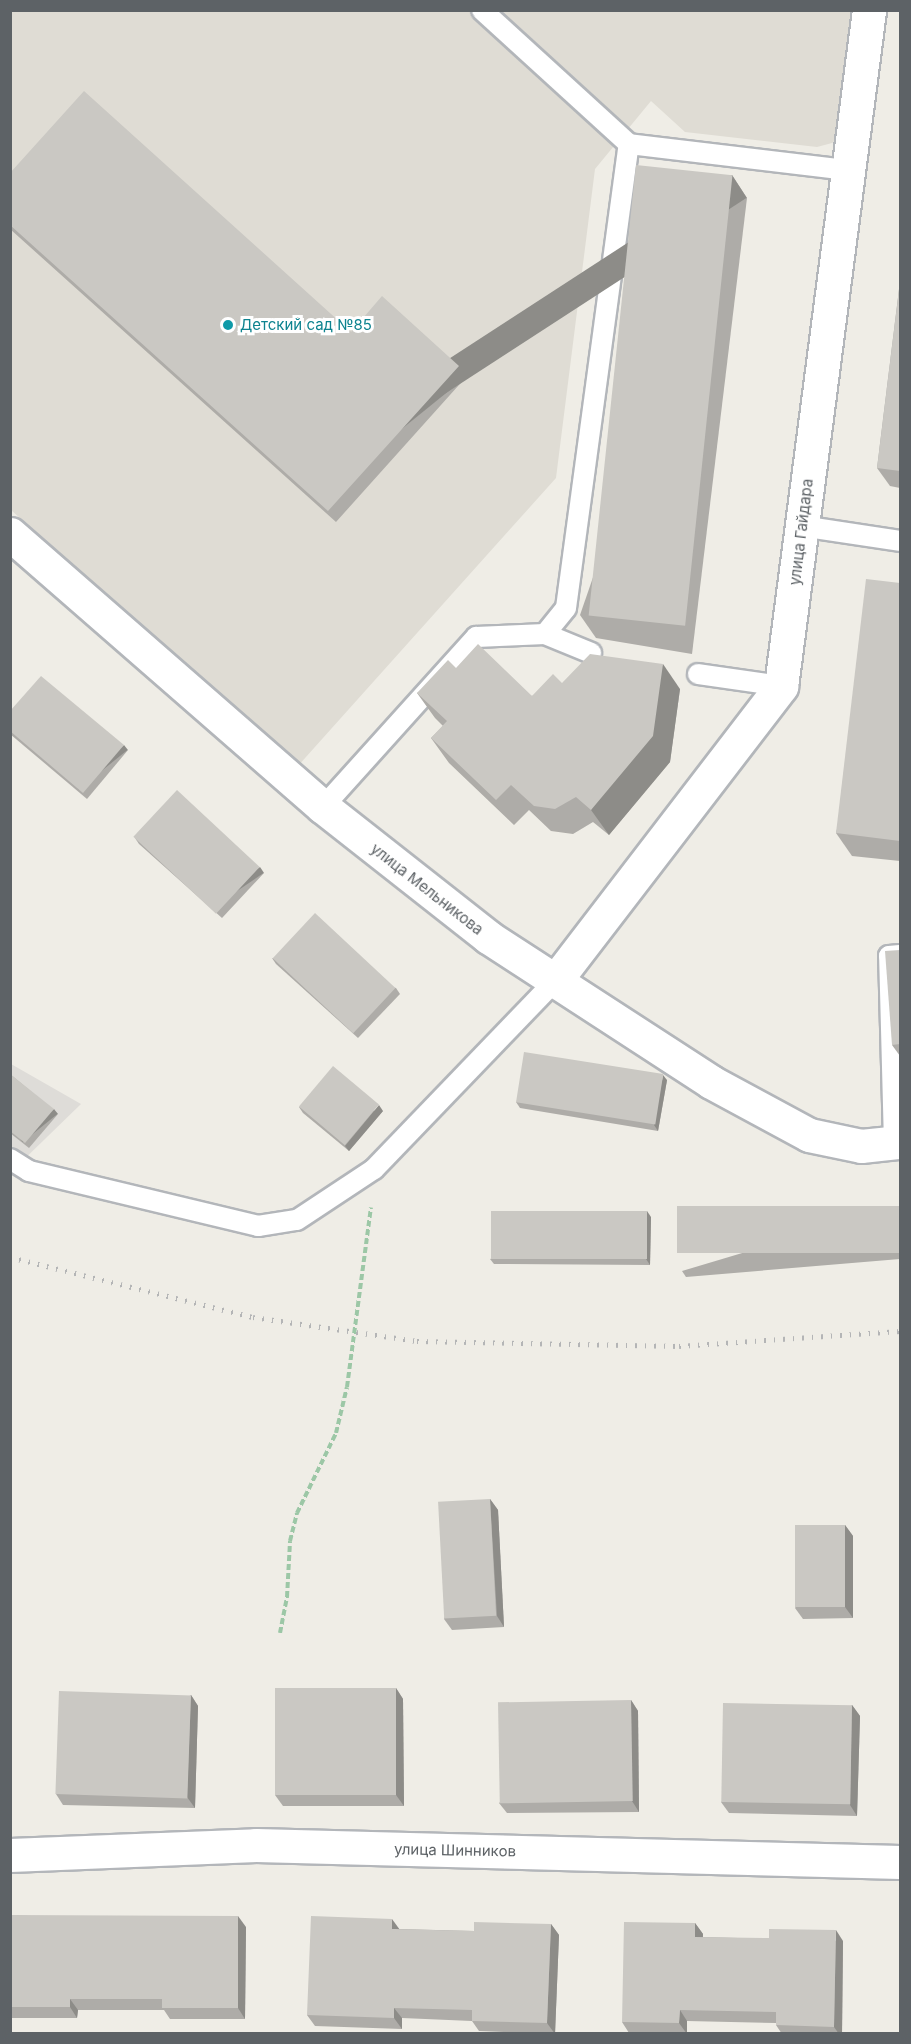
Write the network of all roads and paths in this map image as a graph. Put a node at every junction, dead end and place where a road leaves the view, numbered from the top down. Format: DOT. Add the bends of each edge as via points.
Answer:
graph roads {
  1 [pos="482,10"];
  2 [pos="869,10"];
  3 [pos="629,144"];
  4 [pos="848,170"];
  5 [pos="801,526"];
  6 [pos="10,534"];
  7 [pos="900,541"];
  8 [pos="545,634"];
  9 [pos="591,653"];
  10 [pos="698,674"];
  11 [pos="781,686"];
  12 [pos="323,807"];
  13 [pos="900,955"];
  14 [pos="555,981"];
  15 [pos="897,1143"];
  16 [pos="10,1159"];
  17 [pos="371,1212"];
  18 [pos="280,1633"];
  19 [pos="10,1854"];
  20 [pos="900,1862"];
  1 -- 3 [label="lane"];
  2 -- 4 [label="street, улица Гайдара"];
  3 -- 4 [label="lane"];
  3 -- 8 [label="lane" via="566,608"];
  4 -- 5 [label="street, улица Гайдара"];
  5 -- 7 [label="lane"];
  5 -- 11 [label="street, улица Гайдара"];
  6 -- 12 [label="street, улица Мельникова"];
  8 -- 9 [label="lane"];
  8 -- 12 [label="lane" via="476,637"];
  10 -- 11 [label="lane"];
  11 -- 14 [label="street"];
  12 -- 14 [label="street, улица Мельникова" via="488,937"];
  13 -- 15 [label="lane" via="889,956"];
  14 -- 15 [label="street, улица Мельникова" via="711,1082 809,1136 861,1146"];
  14 -- 16 [label="lane" via="374,1169 297,1220 258,1226 29,1171"];
  17 -- 18 [label="path" via="347,1387 336,1433 297,1513 290,1541 287,1597"];
  19 -- 20 [label="street, улица Шинников" via="256,1845"];
}
